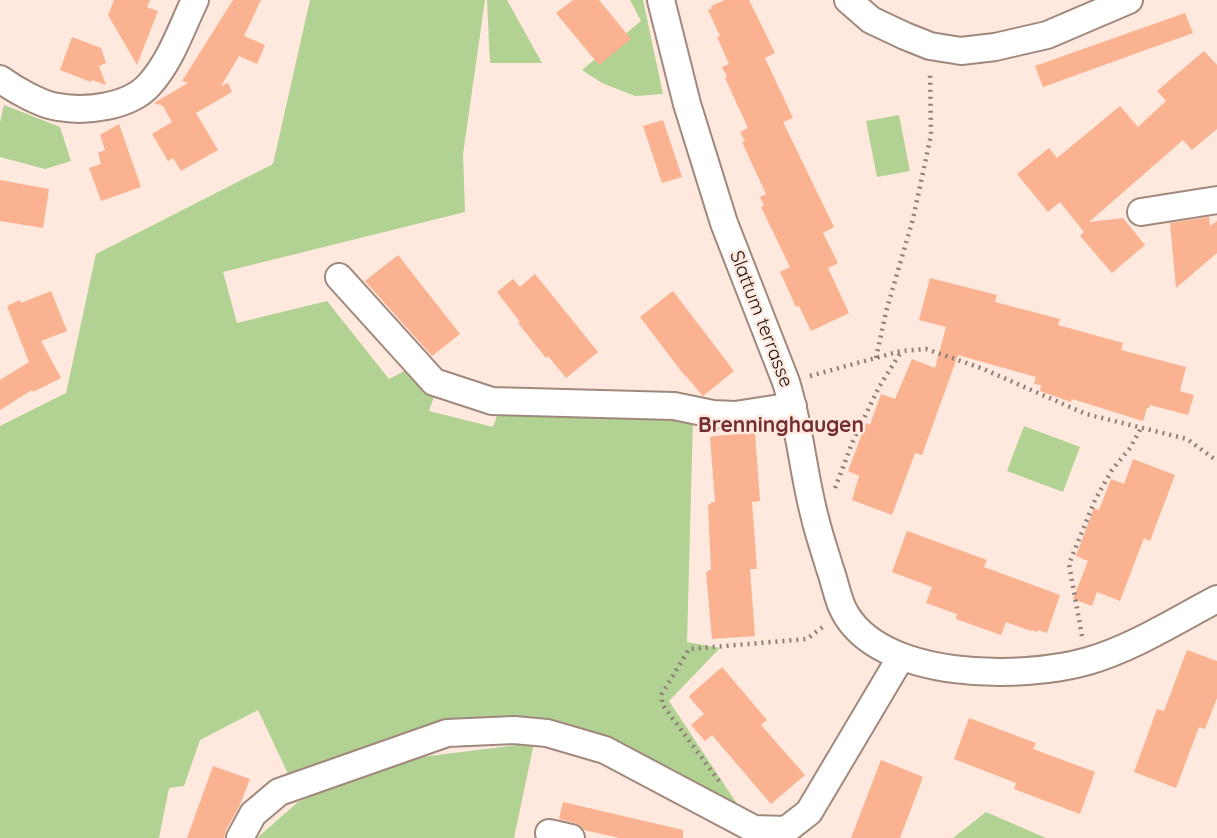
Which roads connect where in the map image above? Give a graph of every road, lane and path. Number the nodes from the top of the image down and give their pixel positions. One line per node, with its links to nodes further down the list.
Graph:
1 (195, 0): 6 (street)
2 (661, 0): 12 (street, Slattum terrasse)
3 (848, 0): 5 (street)
4 (1129, 0): 5 (street)
5 (930, 46): 11 (path)
6 (0, 79)
7 (1217, 200): 8 (street)
8 (1142, 212)
9 (339, 277): 12 (street)
10 (901, 351): 11 (path); 13 (path); 15 (path)
11 (876, 358): 12 (path)
12 (790, 394): 15 (street, Slattum terrasse)
13 (1141, 428): 14 (path); 19 (path)
14 (1217, 461)
15 (814, 516): 17 (street, Slattum terrasse)
16 (1217, 598): 19 (street, Slattum terrasse)
17 (843, 610): 18 (street, Slattum terrasse); 20 (path)
18 (901, 657): 19 (street, Slattum terrasse); 21 (street)
19 (1087, 661)
20 (723, 787)
21 (809, 812): 22 (street); 23 (street)
22 (240, 838)
23 (793, 838)

